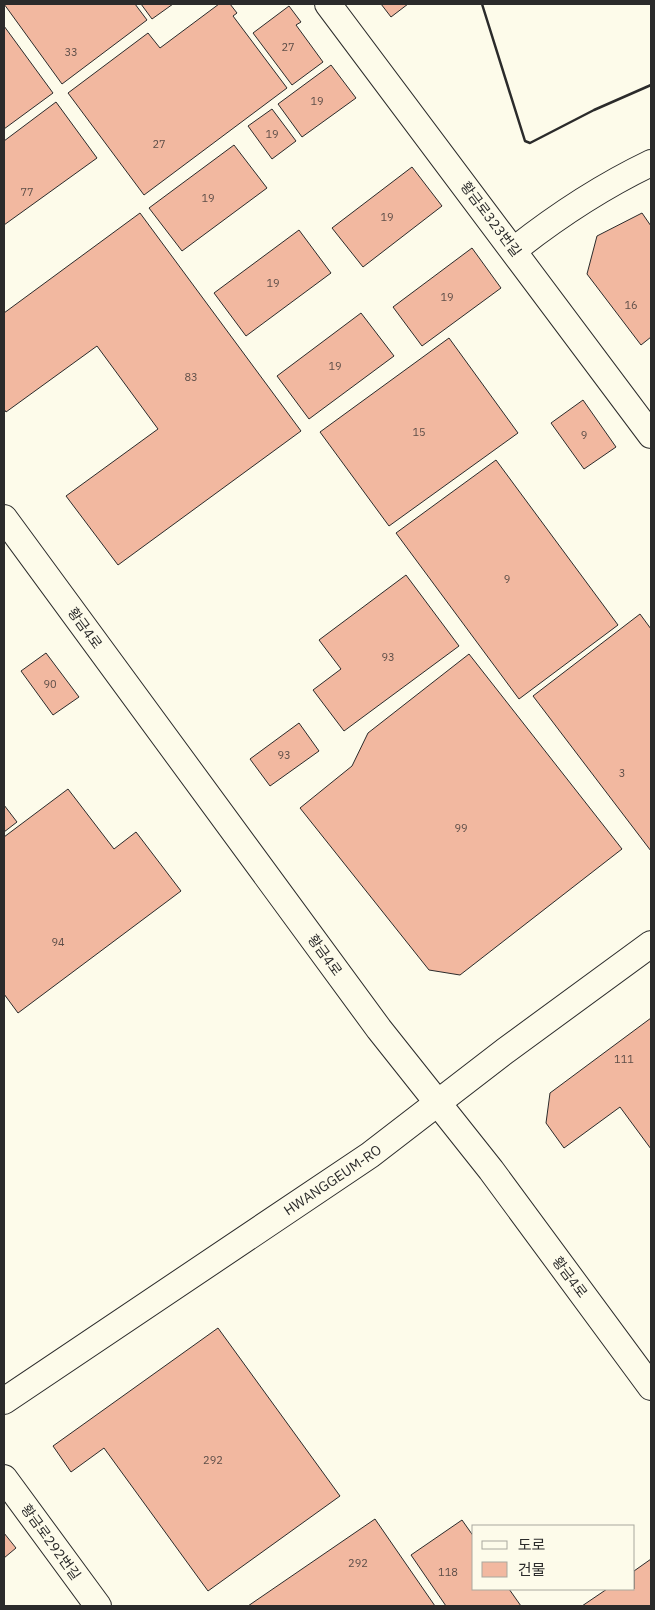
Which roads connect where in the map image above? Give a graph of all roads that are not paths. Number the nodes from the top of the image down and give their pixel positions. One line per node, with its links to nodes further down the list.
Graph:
1 (328, 4): 3 (street, 황금로323번길)
2 (651, 163): 3 (street)
3 (514, 250): 4 (street, 황금로323번길)
4 (651, 435)
5 (4, 518): 7 (street, 황금4로)
6 (651, 944): 7 (street, HWANGGEUM-RO)
7 (439, 1103): 8 (street, 황금4로); 9 (street, HWANGGEUM-RO)
8 (651, 1387)
9 (4, 1401)
10 (4, 1478): 11 (street, 황금로292번길)
11 (98, 1606)

